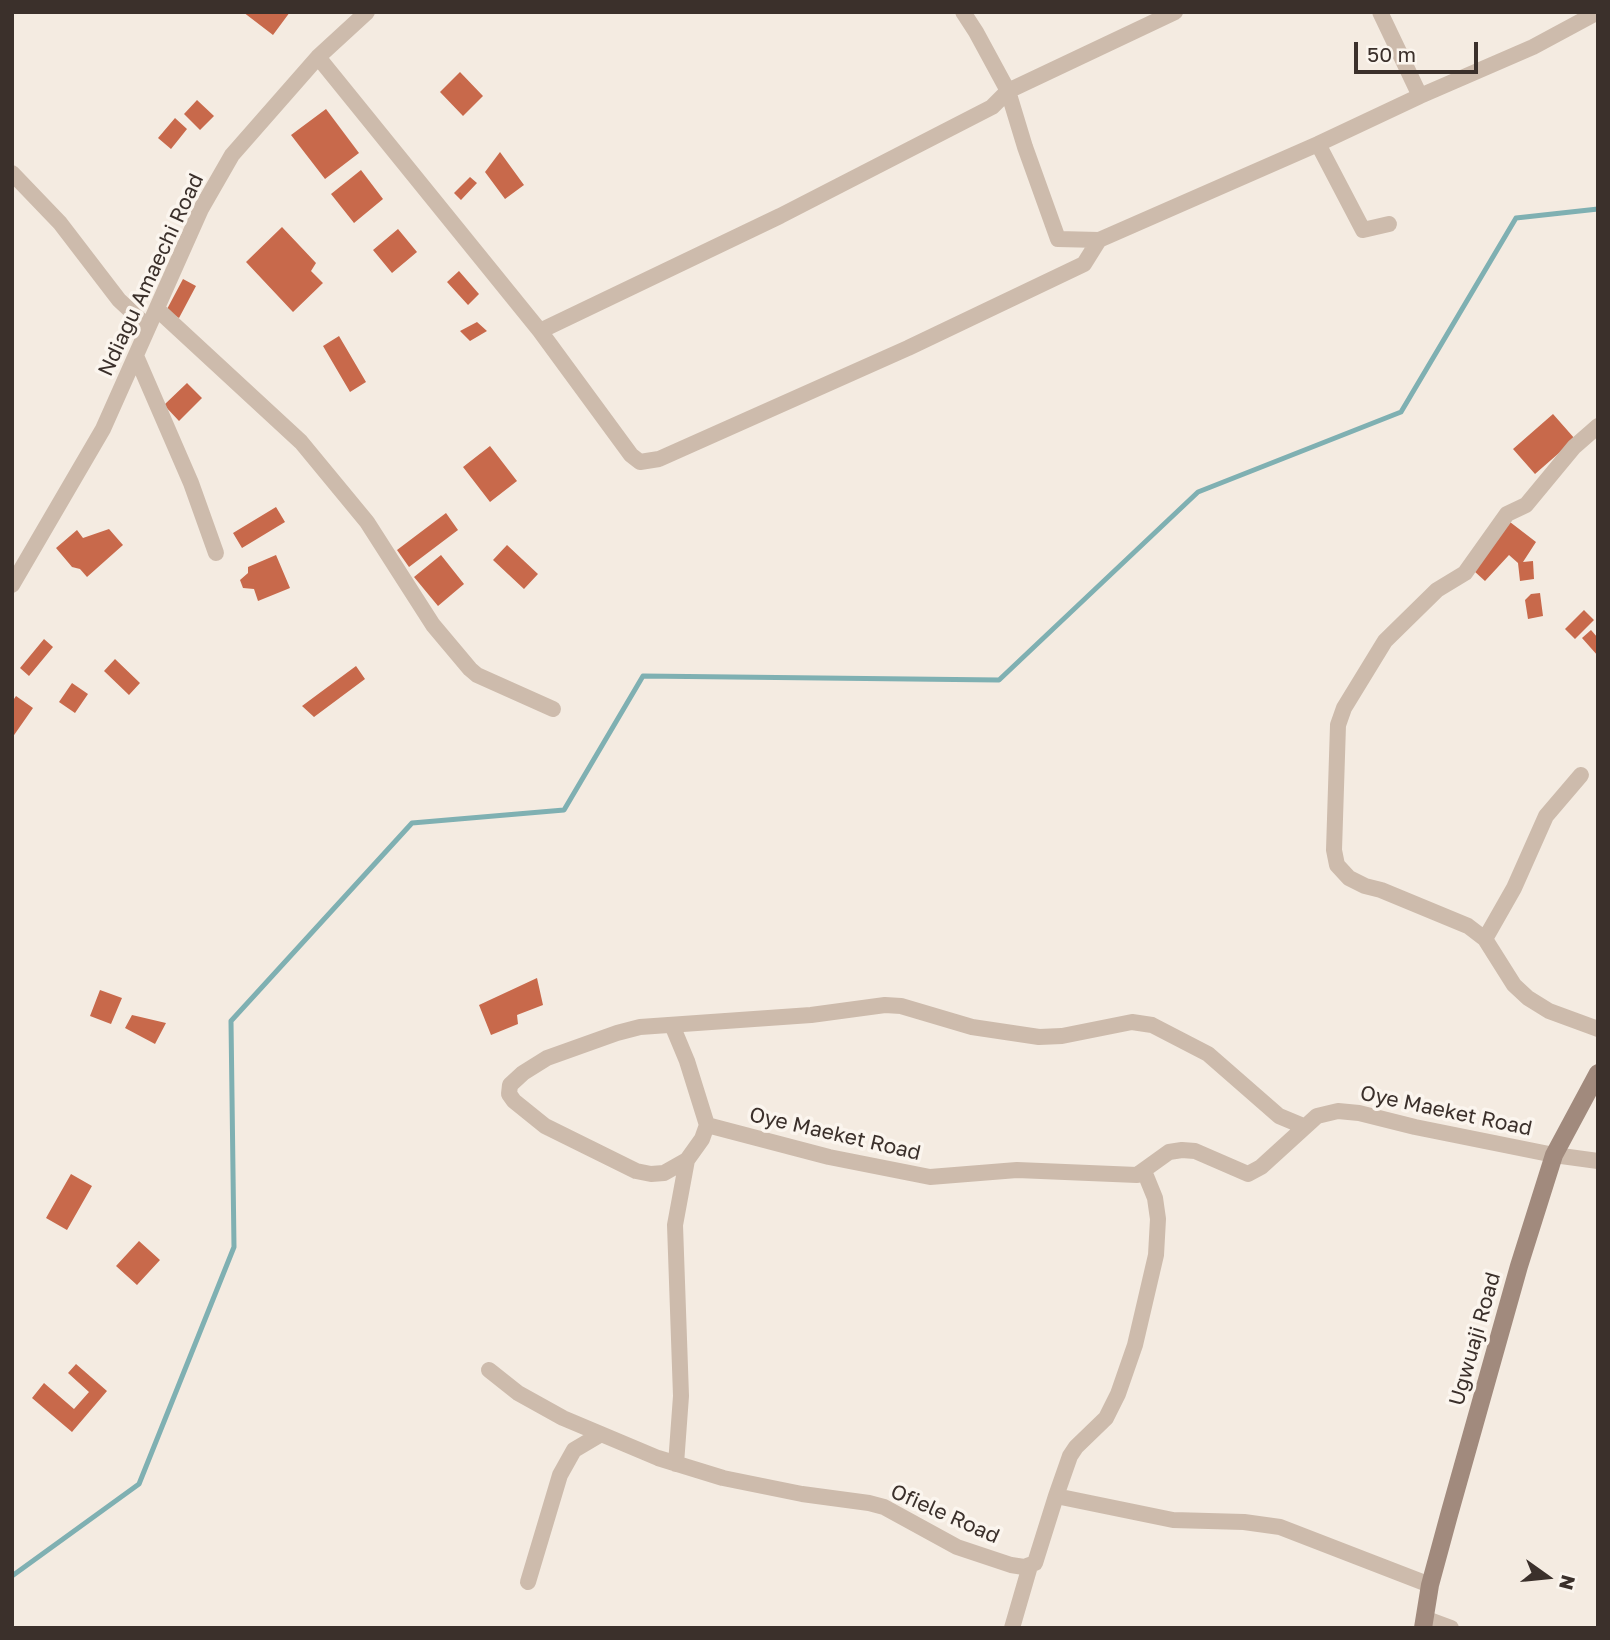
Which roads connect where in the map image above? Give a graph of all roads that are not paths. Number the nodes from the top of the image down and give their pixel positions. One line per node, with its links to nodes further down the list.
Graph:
1 (367, 12): 6 (street, Ndiagu Amaechi Road)
2 (963, 12): 7 (street)
3 (1175, 12): 7 (street)
4 (1380, 12): 8 (street)
5 (1598, 12): 8 (street)
6 (318, 57): 13 (street, Ndiagu Amaechi Road); 15 (street)
7 (1009, 91): 12 (street); 15 (street)
8 (1420, 96): 9 (street)
9 (1318, 144): 11 (street); 12 (street)
10 (12, 173): 14 (street)
11 (1389, 223)
12 (1099, 240): 15 (street)
13 (157, 309): 14 (street, Ndiagu Amaechi Road); 20 (street)
14 (148, 327): 16 (street, Ndiagu Amaechi Road)
15 (540, 331)
16 (136, 356): 18 (street); 19 (street, Ndiagu Amaechi Road)
17 (1598, 426): 22 (street)
18 (216, 553)
19 (12, 585)
20 (553, 709)
21 (1581, 775): 22 (street)
22 (1485, 939): 24 (street)
23 (672, 1025): 26 (street); 27 (street); 29 (street)
24 (1598, 1029)
25 (1598, 1073): 28 (main road, Ugwuaji Road)
26 (707, 1125): 29 (street); 31 (street, Oye Maeket Road)
27 (1303, 1126): 28 (street, Oye Maeket Road); 31 (street, Oye Maeket Road)
28 (1553, 1155): 30 (street, Oye Maeket Road); 38 (main road, Ugwuaji Road)
29 (687, 1160): 34 (street)
30 (1598, 1161)
31 (1144, 1171): 35 (street)
32 (489, 1370): 33 (street, Ofiele Road)
33 (601, 1434): 34 (street, Ofiele Road); 37 (street)
34 (676, 1464): 36 (street, Ofiele Road)
35 (1056, 1496): 36 (street); 38 (street)
36 (1030, 1566): 40 (street)
37 (528, 1582)
38 (1430, 1585): 39 (main road, Ugwuaji Road)
39 (1424, 1623): 41 (street)
40 (1012, 1628)
41 (1451, 1628)

